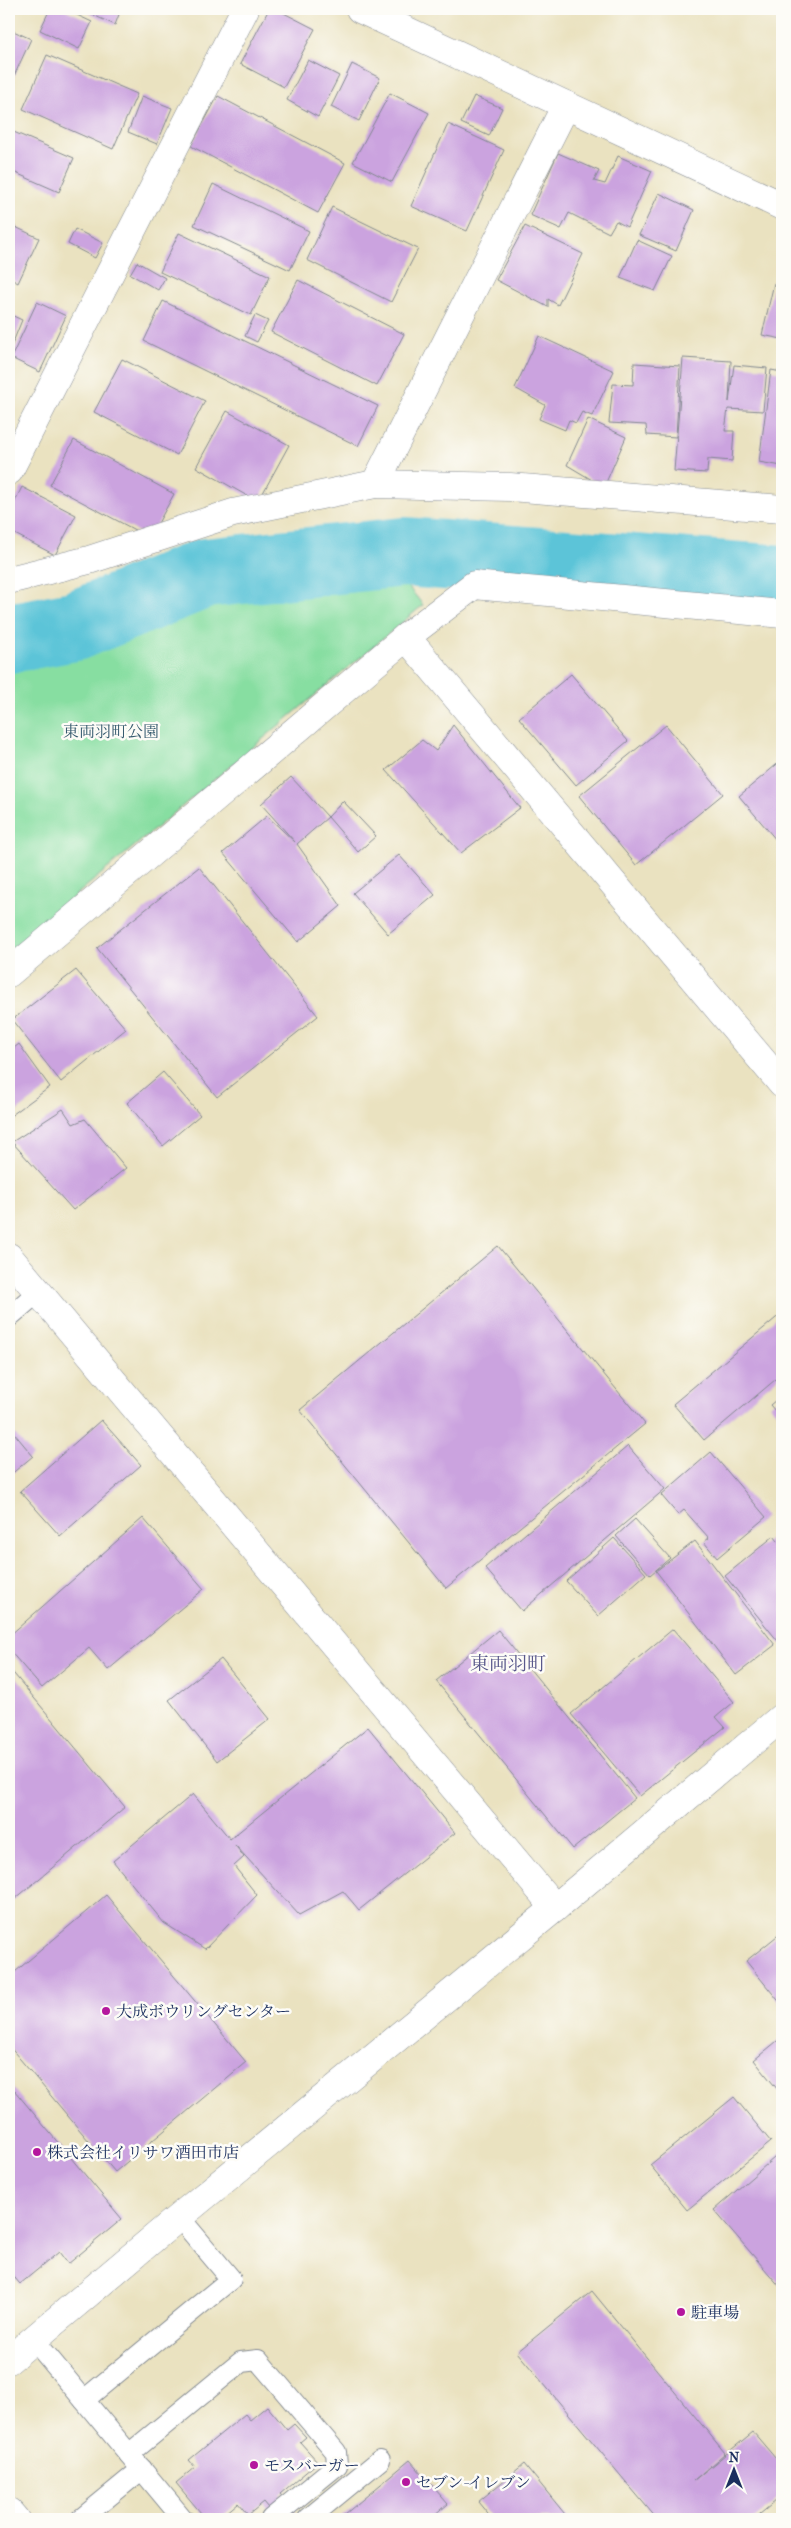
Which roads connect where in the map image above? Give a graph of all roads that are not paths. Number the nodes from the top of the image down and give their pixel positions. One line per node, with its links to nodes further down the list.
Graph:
1 (245, 9): 5 (street)
2 (360, 9): 3 (street)
3 (566, 105): 4 (street); 6 (street)
4 (782, 206)
5 (9, 471)
6 (375, 484): 7 (street); 8 (street)
7 (782, 509)
8 (9, 580)
9 (782, 614): 10 (street)
10 (406, 637): 11 (street); 12 (street)
11 (9, 973)
12 (782, 1084)
13 (9, 1257): 14 (street)
14 (38, 1292): 15 (lane); 17 (street)
15 (9, 1317)
16 (782, 1717): 17 (street)
17 (555, 1908): 18 (street)
18 (179, 2217): 19 (street); 21 (lane)
19 (34, 2340): 20 (street); 21 (lane)
20 (9, 2360)
21 (84, 2400): 22 (lane)
22 (129, 2454): 24 (lane); 29 (lane)
23 (380, 2460): 30 (lane)
24 (142, 2469): 27 (lane); 28 (lane)
25 (9, 2512): 26 (street)
26 (15, 2519)
27 (81, 2519)
28 (183, 2519)
29 (271, 2519)
30 (308, 2519)

